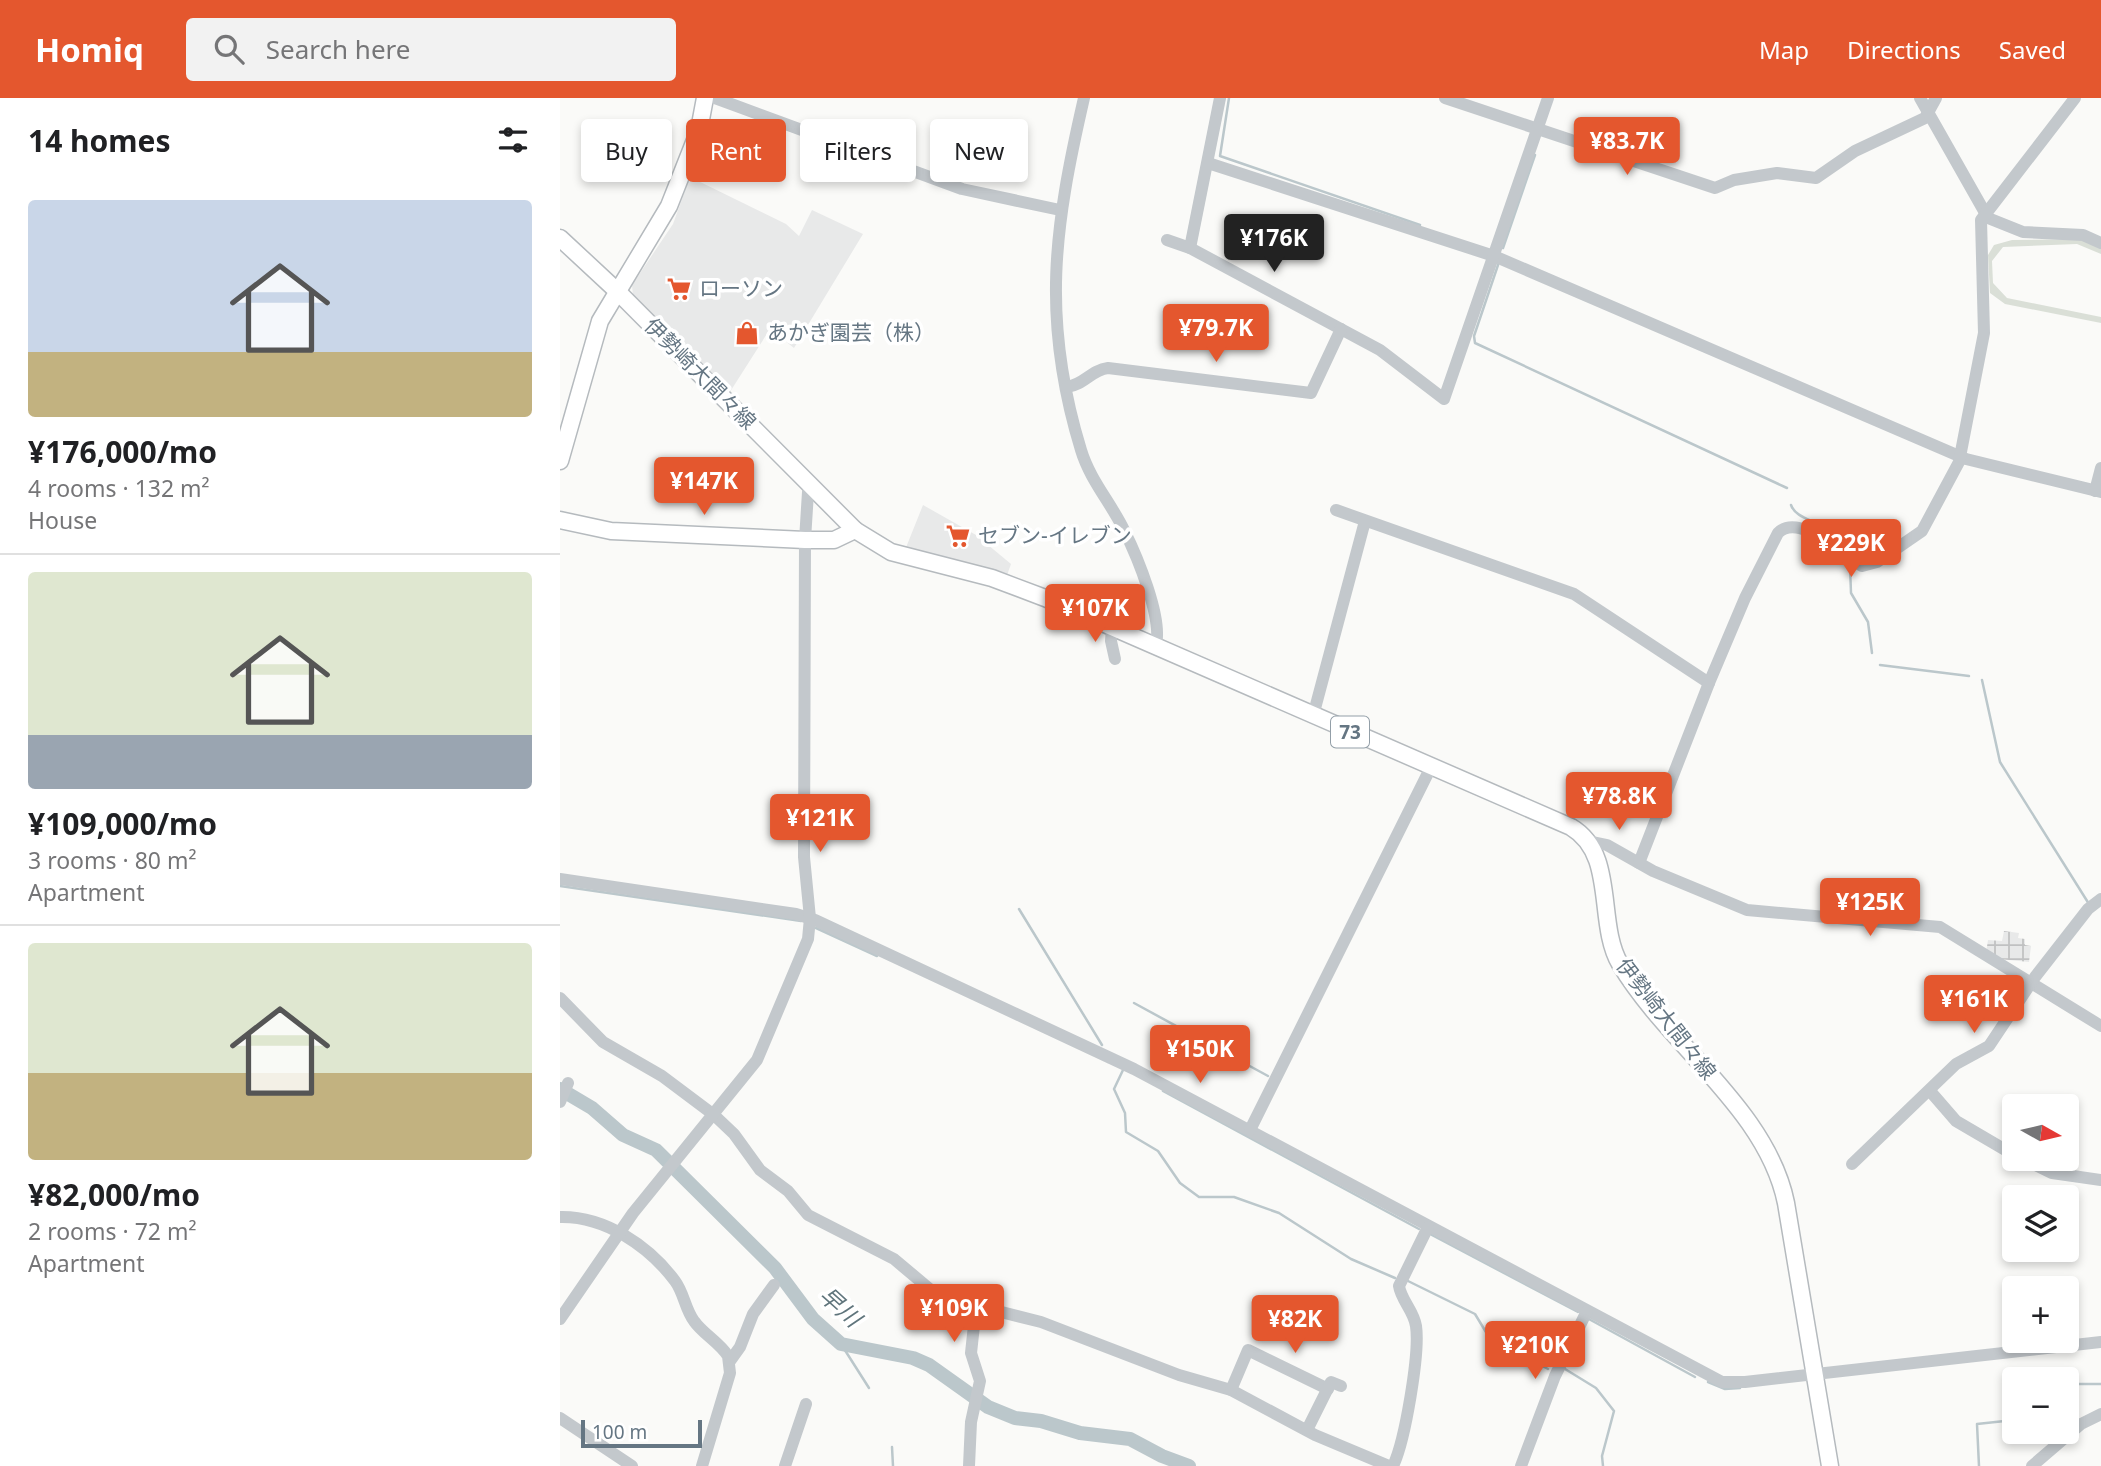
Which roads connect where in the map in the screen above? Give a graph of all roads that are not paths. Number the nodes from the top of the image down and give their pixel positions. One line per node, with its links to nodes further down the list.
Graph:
1 (705, 98): 20 (main road)
2 (715, 98): 13 (street)
3 (1084, 98): 13 (street)
4 (1220, 98): 12 (street)
5 (1444, 98): 11 (street)
6 (1548, 98): 11 (street)
7 (1920, 98): 10 (street)
8 (1936, 98): 10 (street)
9 (2075, 98): 14 (street)
10 (1929, 114): 11 (street); 14 (street)
11 (1538, 130): 19 (street)
12 (1208, 163): 18 (street); 19 (street)
13 (1060, 210): 22 (street)
14 (1985, 215): 17 (street); 23 (street)
15 (560, 238): 20 (main road, 伊勢崎大間々線 / 73)
16 (1167, 240): 18 (street)
17 (2101, 243)
18 (1190, 248): 21 (street)
19 (1494, 256): 21 (street); 23 (street)
20 (617, 291): 24 (main road); 26 (main road, 伊勢崎大間々線 / 73)
21 (1342, 329): 22 (street)
22 (1067, 387): 34 (street)
23 (1961, 456): 27 (street); 36 (street)
24 (560, 461)
25 (2101, 468): 27 (street)
26 (812, 485): 31 (main road, 伊勢崎大間々線 / 73); 32 (street)
27 (2098, 492)
28 (1336, 510): 30 (street)
29 (560, 520): 32 (main road)
30 (1365, 521): 36 (street); 37 (street)
31 (855, 530): 32 (main road); 33 (main road, 伊勢崎大間々線 / 73)
32 (805, 540): 43 (street)
33 (1112, 628): 34 (main road, 伊勢崎大間々線 / 73); 35 (street)
34 (1155, 647): 37 (main road, 伊勢崎大間々線 / 73)
35 (1115, 659)
36 (1709, 683): 40 (street)
37 (1313, 716): 38 (main road, 伊勢崎大間々線 / 73)
38 (1431, 767): 39 (main road, 伊勢崎大間々線 / 73); 51 (street)
39 (1588, 841): 40 (street); 65 (main road, 伊勢崎大間々線)
40 (1639, 863): 44 (street)
41 (560, 879): 43 (street)
42 (2101, 899): 44 (street)
43 (810, 918): 50 (street); 51 (street)
44 (2031, 983): 46 (street); 48 (street)
45 (560, 999): 50 (street)
46 (2101, 1026)
47 (568, 1083): 49 (street)
48 (1930, 1091): 52 (street); 53 (street)
49 (561, 1100)
50 (714, 1115): 58 (street); 60 (street)
51 (1250, 1130): 57 (street)
52 (2002, 1148)
53 (1852, 1164)
54 (2050, 1171): 55 (street)
55 (2101, 1180)
56 (560, 1217): 58 (street)
57 (1428, 1227): 61 (street); 75 (street)
58 (620, 1231): 62 (street); 64 (street)
59 (774, 1284): 64 (street)
60 (976, 1307): 66 (street); 74 (street)
61 (1587, 1311): 65 (street); 76 (street)
62 (560, 1319)
63 (2101, 1342): 65 (street)
64 (730, 1361): 72 (street)
65 (1814, 1373): 77 (main road, 伊勢崎大間々線)
66 (1231, 1390): 70 (street); 70 (street)
67 (806, 1404): 73 (street)
68 (2101, 1414): 78 (street)
69 (560, 1418): 71 (street)
70 (1307, 1430): 75 (street)
71 (632, 1466)
72 (702, 1466)
73 (785, 1466)
74 (969, 1466)
75 (1391, 1466)
76 (1521, 1466)
77 (1830, 1466)
78 (2032, 1466)

